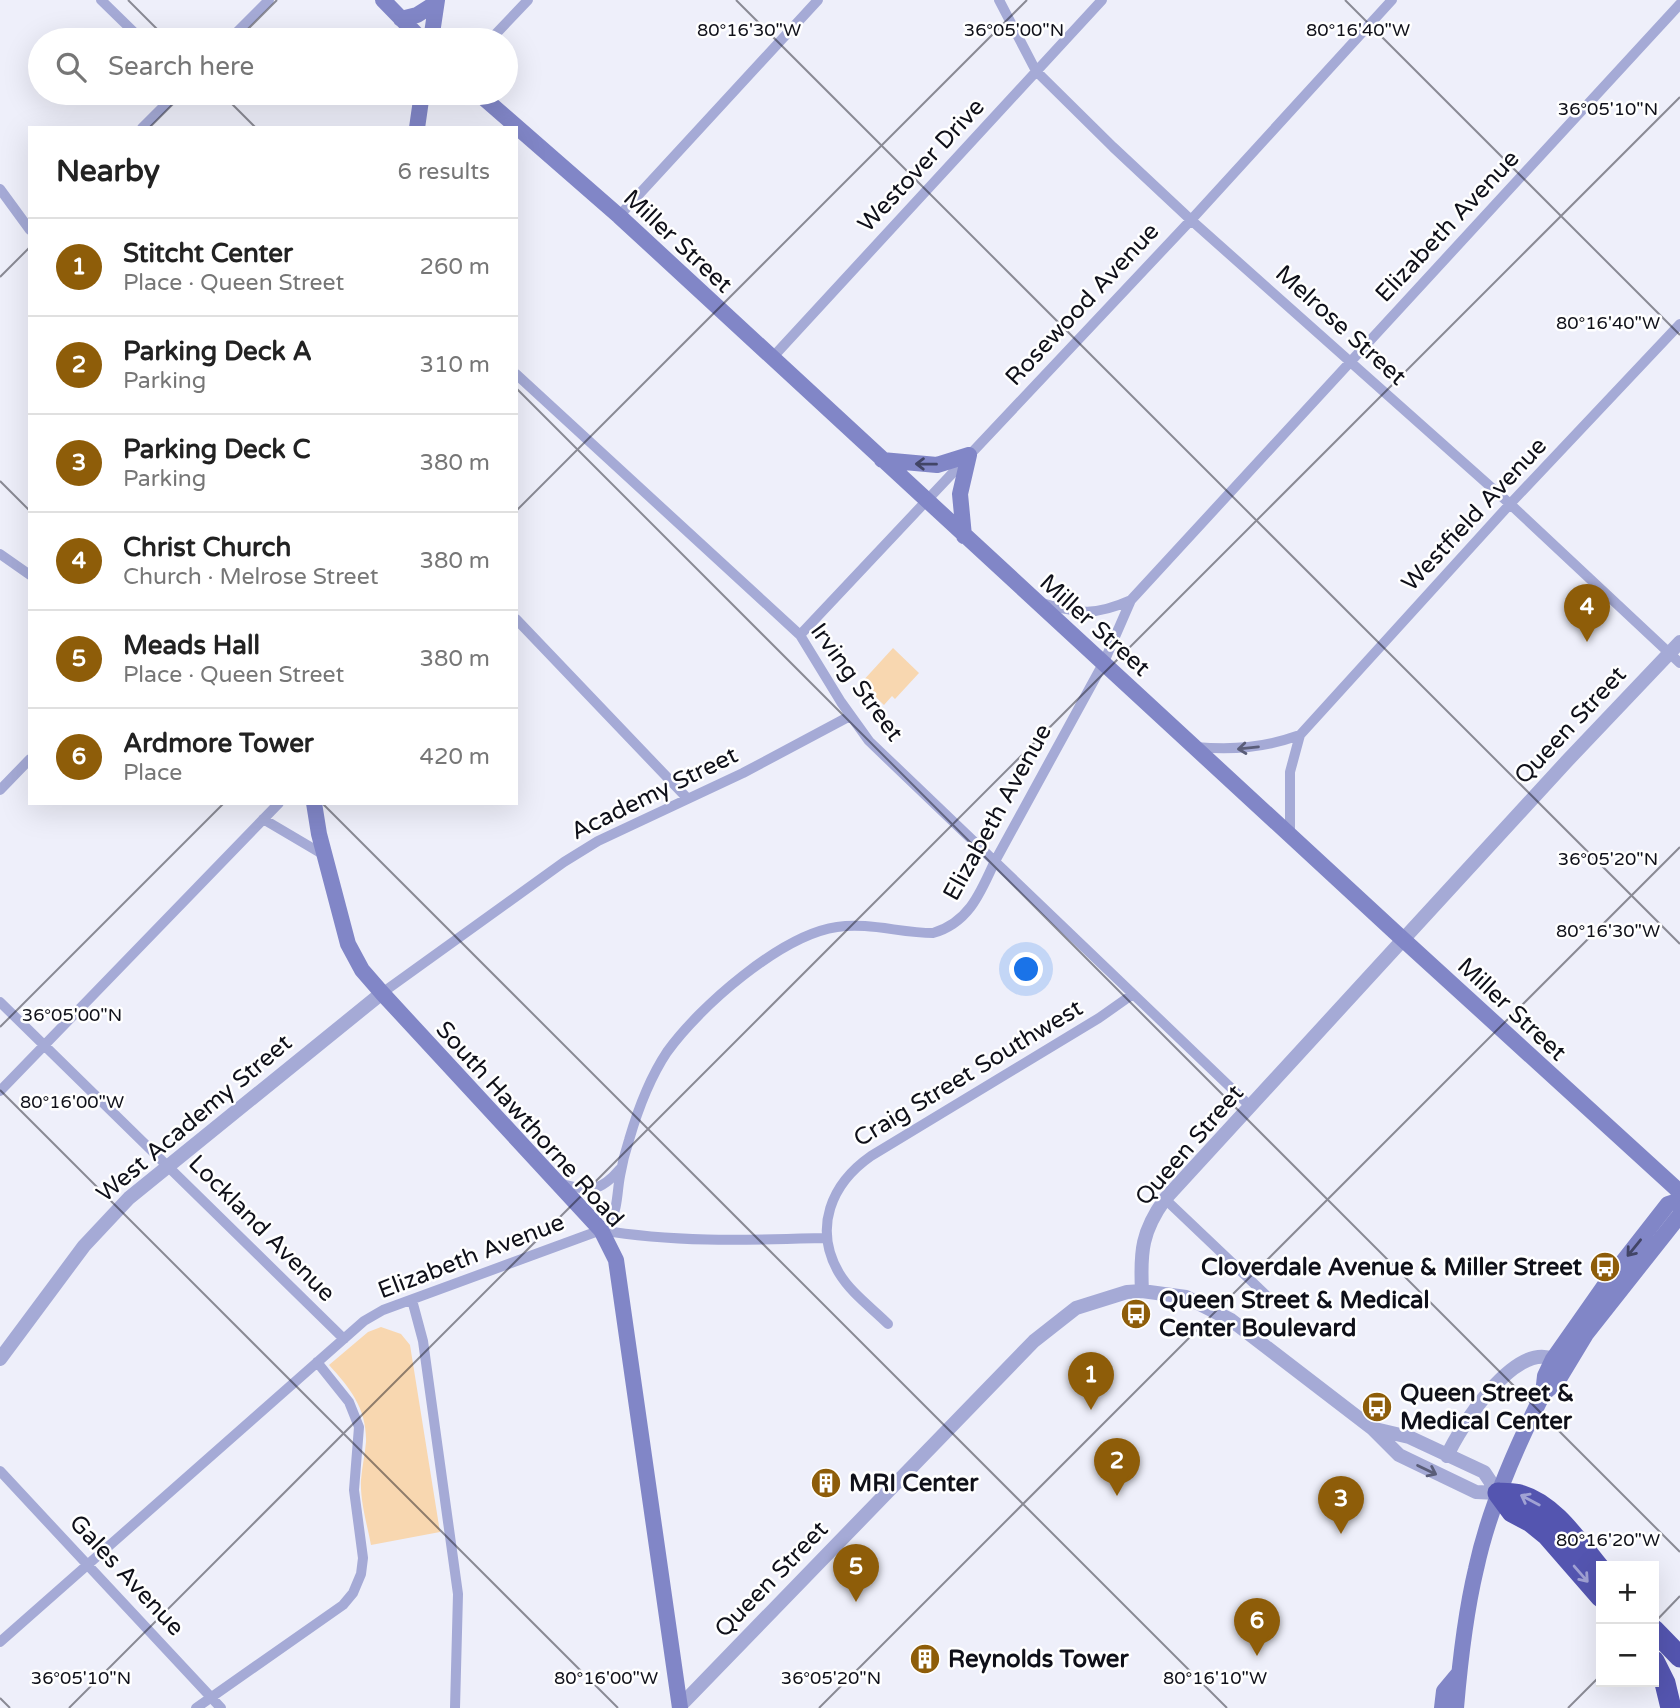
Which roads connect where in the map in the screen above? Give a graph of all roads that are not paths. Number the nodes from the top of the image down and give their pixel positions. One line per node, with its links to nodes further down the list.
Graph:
1 (101, 0): 12 (street)
2 (269, 0): 13 (street)
3 (383, 0): 11 (main road)
4 (528, 0): 16 (street)
5 (818, 0): 26 (street)
6 (999, 0): 17 (street, Melrose Street)
7 (1102, 0): 17 (street, Westover Drive)
8 (1392, 0): 27 (street, Rosewood Avenue)
9 (437, 2): 11 (main road); 15 (main road)
10 (1680, 4): 31 (street, Elizabeth Avenue)
11 (401, 19): 14 (main road)
12 (130, 28)
13 (241, 28)
14 (410, 28)
15 (432, 28)
16 (501, 28)
17 (1036, 71): 27 (street, Melrose Street); 30 (street, Westover Drive)
18 (165, 105): 21 (street)
19 (421, 105): 22 (main road)
20 (492, 105): 23 (main road, Miller Street)
21 (144, 126)
22 (416, 126)
23 (516, 126)
24 (518, 128): 26 (main road, Miller Street)
25 (0, 188): 28 (street)
26 (619, 216): 30 (main road, Miller Street)
27 (1191, 220): 31 (street, Melrose Street); 33 (street, Rosewood Avenue)
28 (28, 226)
29 (1680, 324): 36 (street, Westfield Avenue)
30 (772, 358): 34 (main road, Miller Street)
31 (1350, 361): 36 (street, Melrose Street); 40 (street, Elizabeth Avenue)
32 (518, 376): 43 (street, Irving Street)
33 (969, 455): 34 (main road, one-way to 34); 35 (street, Rosewood Avenue); 37 (main road)
34 (882, 460): 35 (main road, Miller Street)
35 (926, 500): 37 (main road, Miller Street); 43 (street, Rosewood Avenue)
36 (1510, 505): 45 (street, Melrose Street); 48 (street, Westfield Avenue)
37 (964, 536): 41 (main road, Miller Street)
38 (0, 554): 39 (street)
39 (28, 574)
40 (1130, 600): 41 (street, Elizabeth Avenue); 46 (street, Elizabeth Avenue)
41 (1037, 602): 46 (main road, Miller Street)
42 (518, 622): 52 (street)
43 (800, 635): 47 (street, Irving Street)
44 (1680, 642): 45 (street, Queen Street)
45 (1675, 658): 59 (street, Queen Street)
46 (1104, 662): 49 (main road, Miller Street); 58 (street, Elizabeth Avenue)
47 (850, 716): 52 (street, Academy Street); 58 (street, Irving Street)
48 (1300, 735): 49 (street, one-way to 49); 56 (street, Westfield Avenue)
49 (1195, 747): 56 (main road, Miller Street)
50 (28, 761): 51 (street)
51 (0, 790)
52 (687, 798): 60 (street, Academy Street)
53 (277, 805): 55 (street)
54 (314, 805): 57 (main road, South Hawthorne Road)
55 (263, 819): 57 (street); 63 (street)
56 (1290, 836): 59 (main road, Miller Street)
57 (324, 855): 60 (main road, South Hawthorne Road)
58 (994, 863): 61 (street, Irving Street); 67 (street, Elizabeth Avenue)
59 (1403, 940): 65 (street, Queen Street); 69 (main road, Miller Street)
60 (382, 993): 66 (street, West Academy Street); 68 (main road, South Hawthorne Road)
61 (1133, 994): 65 (street, Irving Street); 75 (street, Craig Street Southwest)
62 (0, 1002): 63 (street, Lockland Avenue)
63 (45, 1045): 64 (street); 66 (street, Lockland Avenue)
64 (0, 1091)
65 (1251, 1107): 70 (street, Queen Street)
66 (168, 1164): 81 (street, Lockland Avenue); 82 (street, West Academy Street)
67 (622, 1167): 68 (street); 74 (street, Elizabeth Avenue)
68 (557, 1183): 74 (main road, South Hawthorne Road)
69 (1680, 1192)
70 (1166, 1199): 77 (street, Queen Street); 78 (street)
71 (1680, 1200): 83 (main road, one-way to 83)
72 (1680, 1215): 76 (main road)
73 (1680, 1228): 76 (main road)
74 (601, 1230): 75 (street); 79 (street, Elizabeth Avenue); 99 (main road, South Hawthorne Road)
75 (827, 1238): 80 (street, Craig Street Southwest)
76 (1661, 1239): 85 (main road)
77 (1142, 1291): 86 (street); 99 (street, Queen Street)
78 (1266, 1296)
79 (412, 1300): 81 (street, Elizabeth Avenue); 102 (street)
80 (888, 1324)
81 (344, 1339): 84 (street, Elizabeth Avenue)
82 (0, 1359)
83 (1553, 1359): 85 (main road); 87 (street)
84 (317, 1362): 90 (street, Elizabeth Avenue); 98 (street)
85 (1543, 1394): 89 (main road)
86 (1373, 1429): 87 (street); 89 (street, one-way to 89)
87 (1447, 1456): 89 (street)
88 (0, 1471): 90 (street, Gales Avenue)
89 (1498, 1493): 91 (highway, one-way to 89); 92 (highway, one-way to 92); 97 (main road)
90 (88, 1563): 94 (street, Elizabeth Avenue); 98 (street, Gales Avenue)
91 (1596, 1564)
92 (1596, 1591)
93 (1659, 1635): 95 (highway)
94 (0, 1642)
95 (1680, 1657)
96 (1659, 1671): 105 (highway)
97 (1460, 1673): 103 (main road); 104 (main road)
98 (212, 1697): 100 (street); 101 (street, Gales Avenue)
99 (679, 1707)
100 (196, 1708)
101 (221, 1708)
102 (455, 1708)
103 (1442, 1708)
104 (1456, 1708)
105 (1671, 1708)

